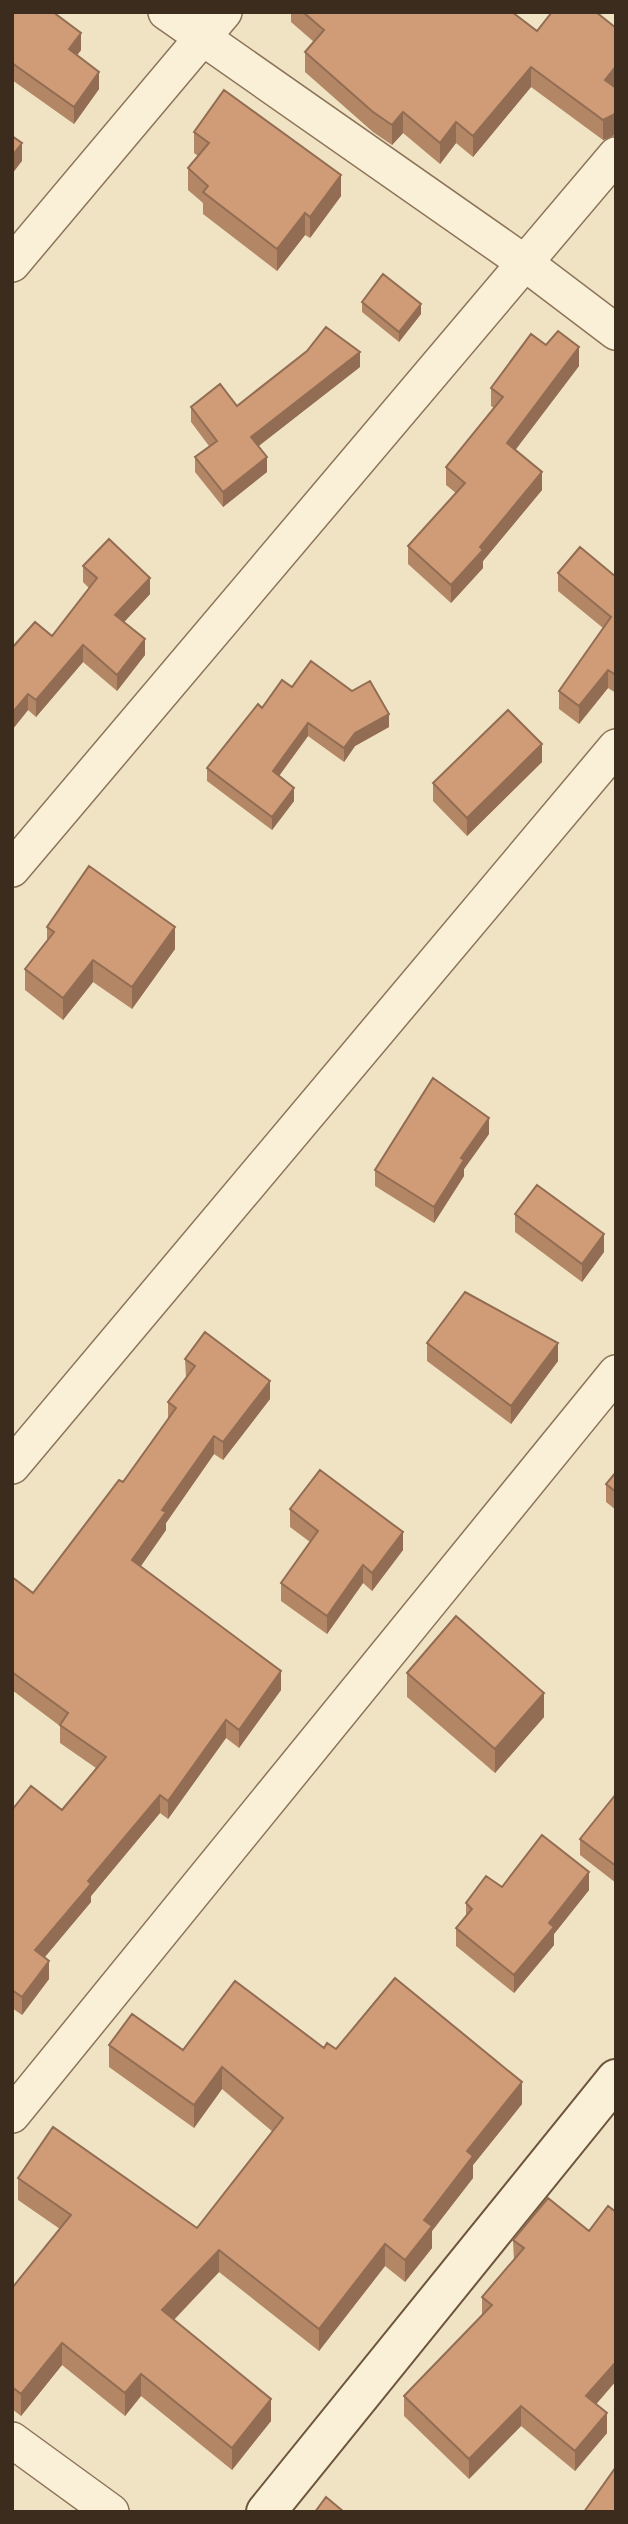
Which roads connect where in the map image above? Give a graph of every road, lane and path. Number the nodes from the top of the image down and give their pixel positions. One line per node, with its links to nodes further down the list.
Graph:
1 (166, 12): 2 (street)
2 (213, 25): 4 (street); 5 (street)
3 (616, 155): 4 (street)
4 (525, 263): 6 (street); 8 (street)
5 (12, 264)
6 (616, 332)
7 (616, 747): 10 (street)
8 (12, 869)
9 (616, 1373): 12 (street)
10 (12, 1466)
11 (616, 2080): 15 (street)
12 (12, 2115)
13 (12, 2440): 14 (street)
14 (111, 2512)
15 (266, 2512)

